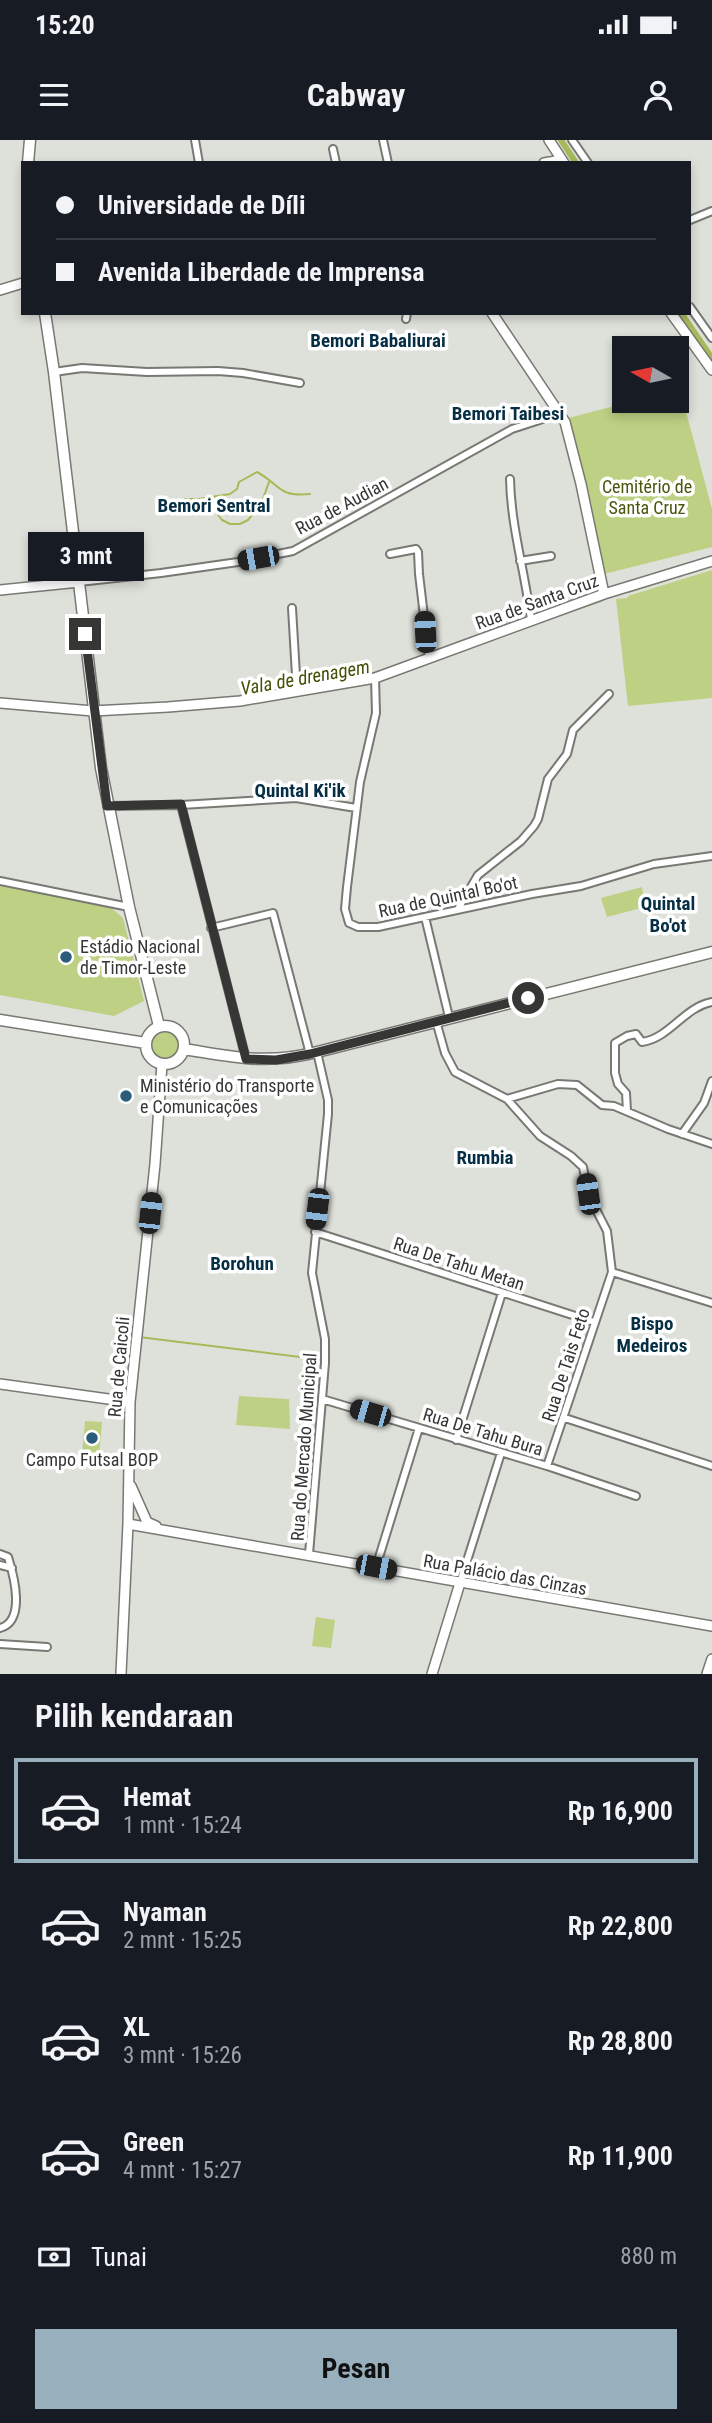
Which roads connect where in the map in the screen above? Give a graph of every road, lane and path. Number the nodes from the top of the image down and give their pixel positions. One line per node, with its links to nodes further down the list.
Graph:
1 (30, 140): 7 (main road)
2 (195, 140): 8 (street)
3 (383, 140): 10 (street)
4 (549, 140): 11 (street)
5 (572, 140): 12 (street)
6 (333, 149): 9 (street)
7 (28, 161)
8 (199, 161)
9 (336, 161)
10 (388, 161)
11 (563, 161)
12 (587, 161)
13 (712, 211): 14 (street)
14 (691, 220)
15 (21, 284): 16 (street)
16 (0, 290)
17 (691, 308): 21 (street)
18 (45, 315): 23 (main road)
19 (493, 315): 25 (street)
20 (672, 315): 22 (street)
21 (712, 338)
22 (712, 370)
23 (54, 372): 24 (street); 31 (main road)
24 (300, 383)
25 (558, 414): 31 (street, Rua de Audian); 33 (street)
26 (510, 479): 29 (street)
27 (390, 554): 36 (street)
28 (551, 556): 29 (street)
29 (520, 561): 35 (street)
30 (712, 561): 33 (street, Rua de Santa Cruz)
31 (79, 582): 32 (street, Rua de Audian); 41 (main road)
32 (0, 590)
33 (604, 594): 35 (street, Rua de Santa Cruz)
34 (292, 608): 38 (street)
35 (531, 620): 36 (street, Rua de Santa Cruz)
36 (429, 658): 37 (street, Rua de Santa Cruz)
37 (376, 681): 38 (street, Rua de Santa Cruz); 44 (street, Rua de Quintal Bo'ot)
38 (297, 692): 41 (street, Rua de Santa Cruz)
39 (609, 694): 48 (street)
40 (0, 703): 41 (street, Rua de Santa Cruz)
41 (93, 711): 43 (main road)
42 (181, 804): 43 (street); 44 (street); 50 (street)
43 (107, 806): 47 (main road)
44 (356, 808): 49 (street, Rua de Quintal Bo'ot)
45 (712, 856): 48 (street, Rua de Quintal Bo'ot)
46 (0, 881): 47 (street)
47 (129, 907): 56 (main road)
48 (458, 909): 49 (street, Rua de Quintal Bo'ot)
49 (425, 917): 53 (street)
50 (211, 928): 59 (street, Rua do Mercado Municipal); 60 (street)
51 (712, 952): 53 (main road)
52 (712, 1002): 64 (street)
53 (449, 1017): 55 (main road)
54 (0, 1020): 57 (main road)
55 (436, 1021): 59 (main road); 63 (street)
56 (159, 1026): 57 (main road); 58 (main road)
57 (146, 1043): 61 (main road)
58 (184, 1049): 60 (main road); 61 (main road)
59 (314, 1053): 60 (main road); 67 (street, Rua do Mercado Municipal)
60 (246, 1059)
61 (162, 1064): 74 (street, Rua de Caicoli)
62 (712, 1081): 65 (street)
63 (507, 1099): 64 (street); 68 (street)
64 (627, 1111): 65 (street)
65 (682, 1135): 66 (street)
66 (712, 1144)
67 (314, 1232): 69 (street, Rua De Tahu Metan); 73 (street, Rua do Mercado Municipal)
68 (612, 1272): 70 (street); 71 (street, Rua De Tais Feto)
69 (502, 1293): 71 (street, Rua De Tahu Metan); 77 (street)
70 (712, 1303)
71 (594, 1322): 75 (street, Rua De Tais Feto)
72 (0, 1384): 74 (street)
73 (322, 1399): 76 (street, Rua De Tahu Bura); 86 (street, Rua do Mercado Municipal)
74 (130, 1402): 81 (street, Rua de Caicoli)
75 (565, 1418): 79 (street, Rua De Tais Feto); 80 (street)
76 (419, 1427): 77 (street, Rua De Tahu Bura); 88 (street)
77 (456, 1440): 78 (street, Rua De Tahu Bura)
78 (501, 1454): 79 (street, Rua De Tahu Bura); 90 (street)
79 (547, 1466): 82 (street, Rua De Tahu Bura)
80 (712, 1466)
81 (129, 1478): 83 (street, Rua de Caicoli); 84 (street)
82 (636, 1496)
83 (128, 1524): 84 (street, Rua Palácio das Cinzas); 96 (street, Rua de Caicoli)
84 (159, 1528): 86 (street, Rua Palácio das Cinzas)
85 (0, 1554): 89 (street)
86 (309, 1554): 88 (street, Rua Palácio das Cinzas)
87 (0, 1565): 89 (street)
88 (376, 1567): 90 (street, Rua Palácio das Cinzas)
89 (12, 1568): 92 (street)
90 (460, 1583): 91 (street, Rua Palácio das Cinzas); 97 (street)
91 (712, 1626)
92 (0, 1628)
93 (0, 1644): 94 (street)
94 (47, 1647)
95 (712, 1659): 98 (street)
96 (121, 1674)
97 (432, 1674)
98 (707, 1674)

